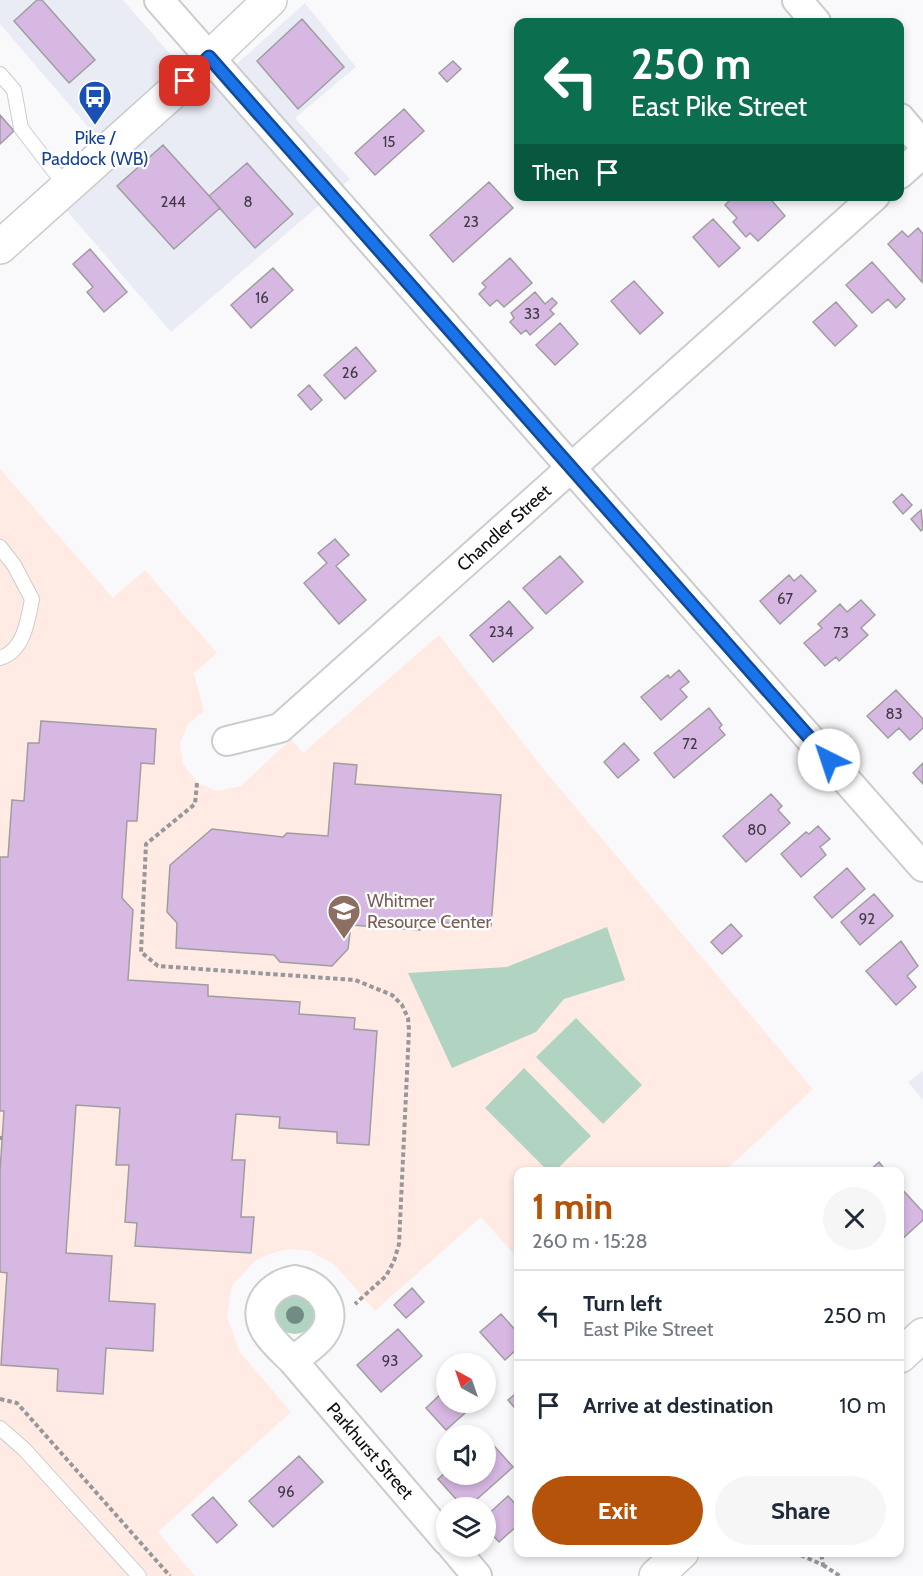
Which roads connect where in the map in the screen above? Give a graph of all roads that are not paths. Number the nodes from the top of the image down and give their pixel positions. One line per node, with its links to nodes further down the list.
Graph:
1 (159, 0): 5 (street)
2 (270, 0): 5 (street)
3 (797, 0): 4 (street)
4 (813, 18)
5 (209, 57): 11 (street); 14 (street)
6 (0, 74): 11 (lane)
7 (904, 123): 8 (street)
8 (923, 145)
9 (923, 153): 10 (street)
10 (904, 170)
11 (67, 188): 13 (street)
12 (869, 201): 14 (street, Chandler Street)
13 (0, 247)
14 (571, 469): 17 (street, Chandler Street); 18 (street)
15 (0, 547): 16 (lane)
16 (0, 658)
17 (227, 741)
18 (923, 867)
19 (923, 1335): 20 (street)
20 (904, 1352)
21 (293, 1362): 23 (street, Parkhurst Street)
22 (0, 1428): 26 (lane)
23 (436, 1528)
24 (461, 1557): 27 (street)
25 (677, 1557): 28 (street)
26 (139, 1576)
27 (477, 1576)
28 (656, 1576)

